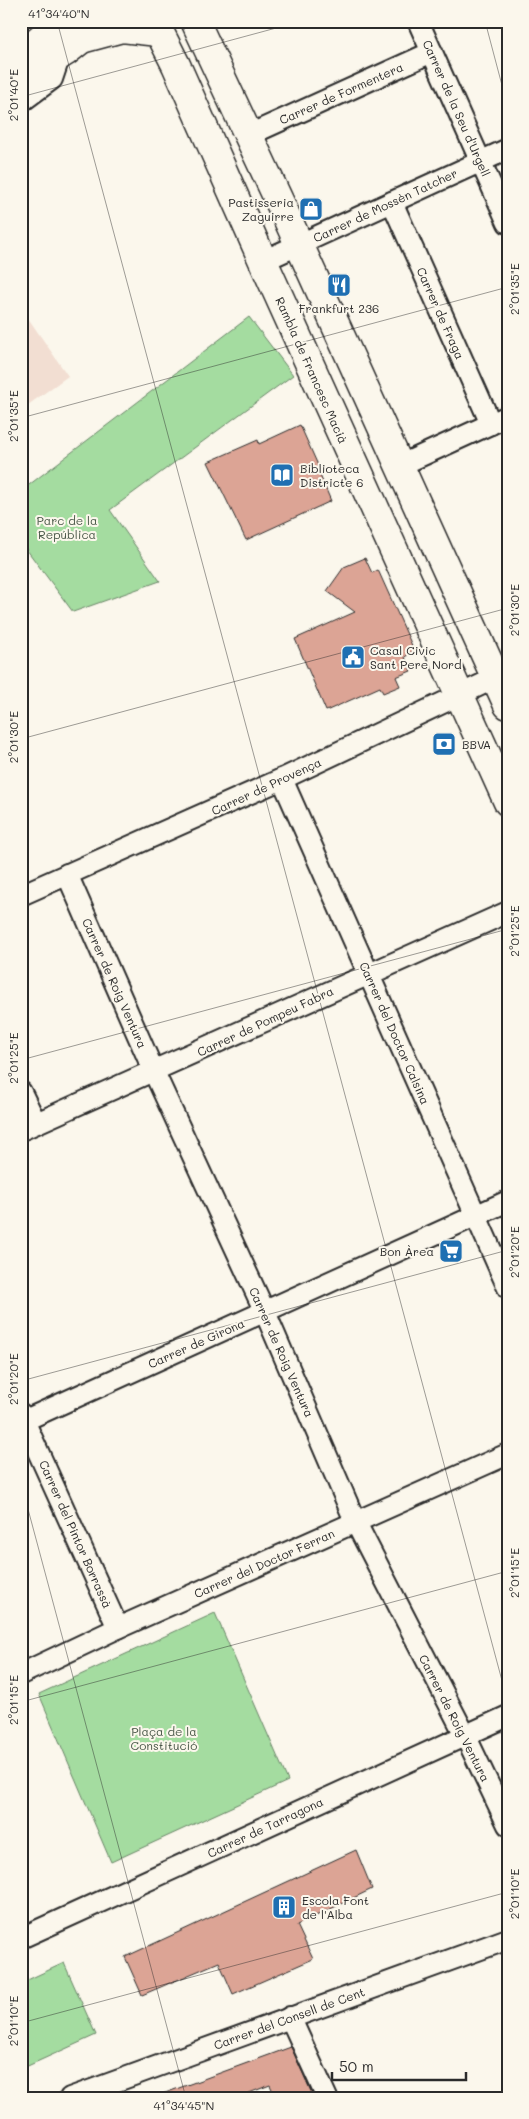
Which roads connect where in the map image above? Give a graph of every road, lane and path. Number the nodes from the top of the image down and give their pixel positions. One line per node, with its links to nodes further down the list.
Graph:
1 (61, 21): 7 (street)
2 (418, 21): 6 (street, Carrer de la Seu d'Urgell)
3 (203, 24): 11 (street)
4 (156, 27): 5 (street); 17 (street, Rambla de Francesc Macià)
5 (94, 30): 8 (street)
6 (432, 52): 11 (street, Carrer de Formentera); 13 (street, Carrer de la Seu d'Urgell)
7 (21, 55)
8 (60, 55): 9 (street); 10 (street)
9 (21, 80)
10 (21, 102)
11 (249, 134): 16 (street)
12 (508, 149): 13 (street, Carrer de Mossèn Tatcher)
13 (481, 162): 14 (street, Carrer de Mossèn Tatcher); 15 (street, Carrer de la Seu d'Urgell)
14 (392, 202): 16 (street, Carrer de Mossèn Tatcher); 18 (street, Carrer de Fraga)
15 (508, 223)
16 (300, 245): 17 (street, Carrer de Mossèn Tatcher); 19 (street)
17 (263, 262): 21 (street, Rambla de Francesc Macià)
18 (499, 420): 19 (street)
19 (401, 465): 20 (street)
20 (502, 675): 21 (street, Carrer de Provença); 22 (street)
21 (459, 695): 23 (street, Carrer de Provença); 24 (street, Rambla de Francesc Macià)
22 (508, 705)
23 (282, 779): 25 (street, Carrer de Provença); 28 (street, Carrer del Doctor Calsina)
24 (508, 802)
25 (67, 874): 26 (street, Carrer de Provença); 29 (street, Carrer de Roig Ventura)
26 (21, 895)
27 (508, 912): 28 (street, Carrer de Pompeu Fabra)
28 (368, 973): 29 (street, Carrer de Pompeu Fabra); 33 (street, Carrer del Doctor Calsina)
29 (154, 1072): 31 (street, Carrer de Pompeu Fabra); 35 (street, Carrer de Roig Ventura)
30 (21, 1092): 31 (street)
31 (29, 1127)
32 (508, 1202): 33 (street, Carrer de Girona)
33 (476, 1216): 34 (street, Carrer del Doctor Calsina); 35 (street, Carrer de Girona)
34 (508, 1288)
35 (265, 1312): 36 (street, Carrer de Girona); 38 (street, Carrer de Roig Ventura)
36 (22, 1419): 39 (street, Carrer del Pintor Borrassà)
37 (508, 1454): 38 (street, Carrer del Doctor Ferran)
38 (355, 1521): 39 (street, Carrer del Doctor Ferran); 42 (street, Carrer de Roig Ventura)
39 (118, 1628): 40 (street, Carrer del Doctor Ferran)
40 (21, 1674)
41 (508, 1716): 42 (street, Carrer de Tarragona)
42 (465, 1735): 43 (street, Carrer de Roig Ventura); 44 (street, Carrer de Tarragona)
43 (508, 1825)
44 (21, 1938)
45 (508, 1938): 46 (street, Carrer del Consell de Cent)
46 (290, 2018): 47 (street, Carrer del Consell de Cent); 48 (street)
47 (70, 2098)
48 (327, 2098)

